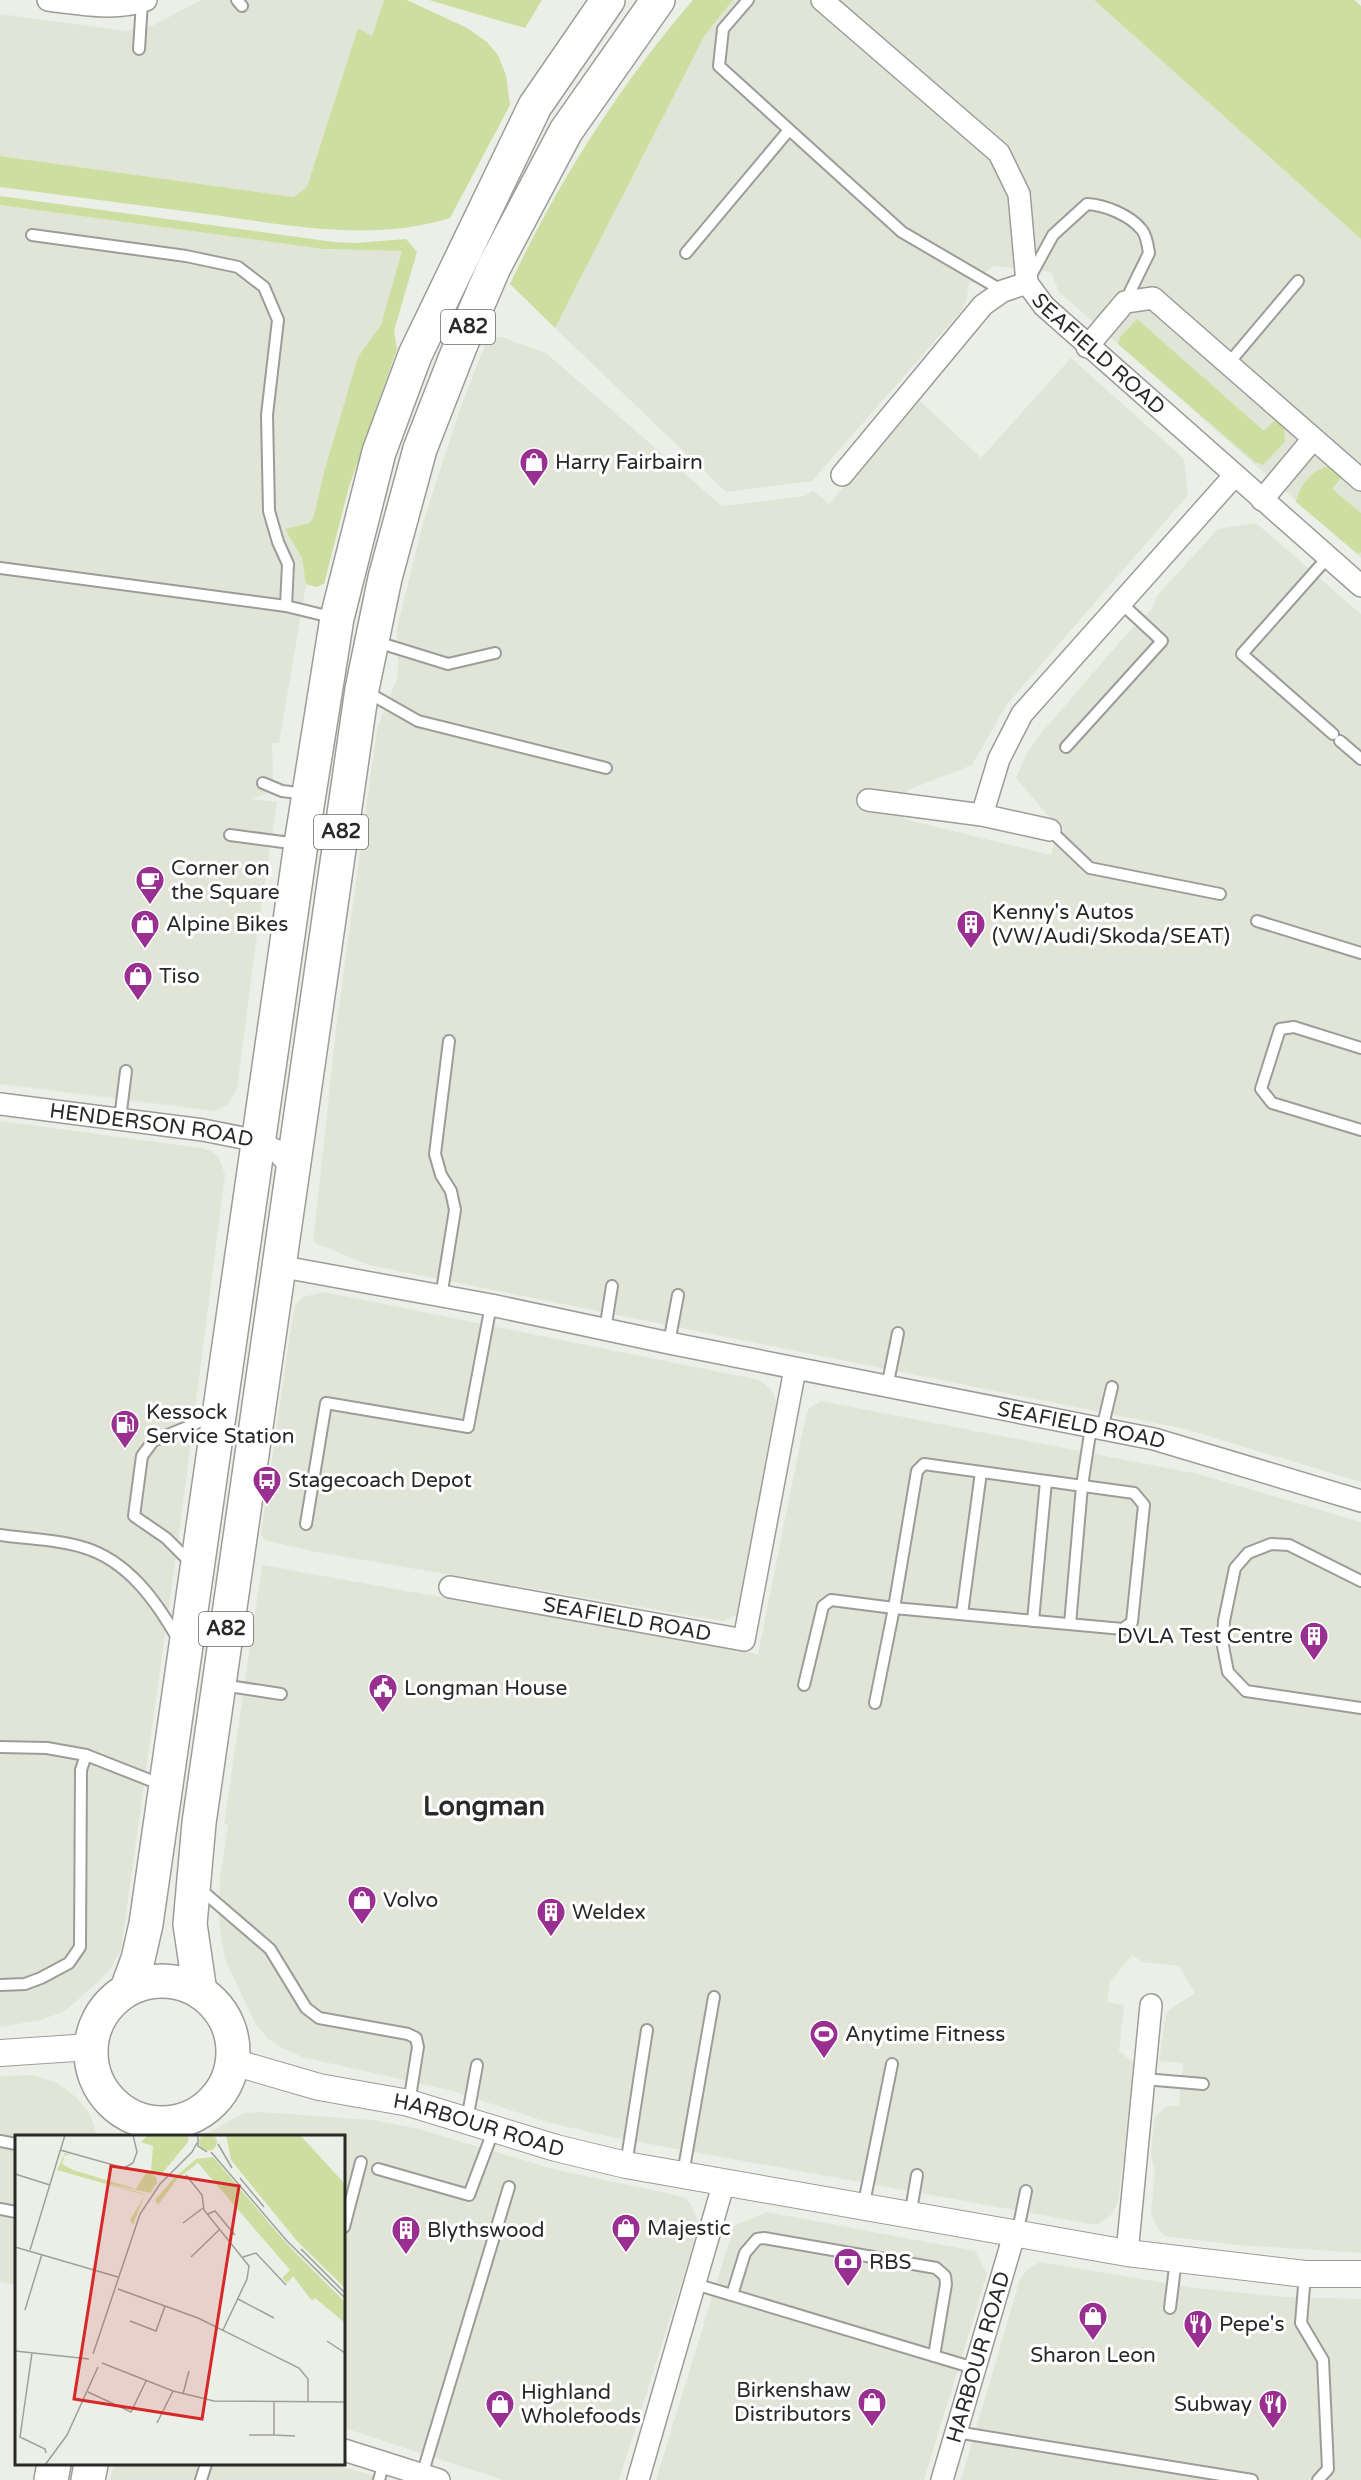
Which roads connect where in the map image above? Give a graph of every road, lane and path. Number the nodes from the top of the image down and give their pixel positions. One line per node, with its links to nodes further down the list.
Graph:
1 (48, 0): 6 (street)
2 (608, 0): 27 (highway, A82)
3 (658, 0): 28 (highway, A82)
4 (748, 0): 8 (lane)
5 (822, 0): 12 (street, SEAFIELD ROAD)
6 (144, 1): 7 (lane)
7 (140, 49)
8 (789, 130): 10 (lane); 13 (lane)
9 (32, 235): 26 (lane)
10 (686, 253)
11 (1298, 281): 16 (lane)
12 (1027, 283): 13 (street); 14 (lane); 15 (street, SEAFIELD ROAD)
13 (1003, 291): 18 (street)
14 (1125, 302): 15 (street); 16 (street)
15 (1087, 346): 19 (street, SEAFIELD ROAD)
16 (1228, 364): 17 (street)
17 (1313, 439): 20 (street); 21 (street)
18 (842, 475)
19 (1234, 476): 21 (street, SEAFIELD ROAD); 25 (street)
20 (1361, 480)
21 (1262, 500): 22 (street, SEAFIELD ROAD)
22 (1328, 557): 24 (street, SEAFIELD ROAD); 32 (lane)
23 (0, 568): 26 (lane)
24 (1359, 580)
25 (1121, 603): 31 (lane); 37 (street)
26 (286, 606): 27 (lane)
27 (337, 618): 35 (highway, A82)
28 (371, 640): 29 (lane); 30 (highway, A82)
29 (495, 653)
30 (362, 689): 33 (lane); 51 (highway, A82)
31 (1066, 747)
32 (1361, 759)
33 (606, 768)
34 (263, 783): 35 (lane)
35 (308, 795): 40 (highway, A82)
36 (868, 800): 37 (street)
37 (982, 815): 38 (street)
38 (1050, 830): 41 (lane)
39 (230, 835): 40 (lane)
40 (301, 844): 50 (highway, A82)
41 (1220, 894)
42 (1257, 921): 43 (lane)
43 (1361, 953)
44 (449, 1041): 55 (lane)
45 (1361, 1048): 49 (lane)
46 (126, 1071): 48 (lane)
47 (0, 1104): 48 (street, HENDERSON ROAD)
48 (120, 1119): 50 (street, HENDERSON ROAD)
49 (1361, 1130)
50 (258, 1141): 51 (street, HENDERSON ROAD); 63 (highway, A82)
51 (292, 1168): 52 (highway, A82)
52 (278, 1266): 55 (street, SEAFIELD ROAD); 79 (highway, A82)
53 (612, 1286): 57 (lane)
54 (678, 1295): 59 (lane)
55 (441, 1297): 56 (street, SEAFIELD ROAD)
56 (491, 1305): 57 (street, SEAFIELD ROAD); 69 (lane)
57 (605, 1330): 59 (street, SEAFIELD ROAD)
58 (898, 1333): 61 (lane)
59 (669, 1343): 60 (street, SEAFIELD ROAD)
60 (795, 1369): 61 (street, SEAFIELD ROAD); 73 (street, SEAFIELD ROAD)
61 (887, 1387): 64 (street, SEAFIELD ROAD)
62 (1112, 1387): 64 (lane)
63 (220, 1409): 71 (highway, A82); 71 (lane)
64 (1097, 1428): 67 (lane); 68 (street, SEAFIELD ROAD)
65 (981, 1472): 66 (lane); 74 (lane); 75 (lane)
66 (1046, 1481): 67 (lane); 76 (lane)
67 (1082, 1486): 77 (lane); 77 (lane)
68 (1361, 1501)
69 (306, 1524)
70 (0, 1535): 78 (lane)
71 (196, 1568): 78 (highway, A82)
72 (1361, 1581): 83 (lane)
73 (450, 1587)
74 (894, 1608): 75 (lane); 80 (lane); 82 (lane)
75 (962, 1614): 76 (lane)
76 (1032, 1621): 77 (lane)
77 (1070, 1624)
78 (184, 1652): 86 (highway, A82)
79 (218, 1685): 81 (lane); 87 (highway, A82)
80 (804, 1685)
81 (281, 1694)
82 (875, 1703)
83 (1361, 1708)
84 (0, 1747): 85 (lane)
85 (86, 1755): 86 (lane); 88 (lane)
86 (166, 1783): 89 (highway, A82)
87 (192, 1882): 90 (highway, A82); 101 (lane)
88 (0, 1985)
89 (127, 1989): 90 (highway); 94 (highway)
90 (200, 1992): 96 (highway)
91 (714, 1997): 111 (lane)
92 (1151, 2005): 99 (street)
93 (647, 2030): 109 (lane)
94 (90, 2047): 95 (street); 104 (highway)
95 (0, 2053)
96 (233, 2062): 101 (street, HARBOUR ROAD); 103 (highway)
97 (892, 2064): 116 (lane)
98 (477, 2065): 102 (lane)
99 (1144, 2079): 100 (lane); 122 (street)
100 (1203, 2084)
101 (409, 2103): 102 (street, HARBOUR ROAD)
102 (467, 2120): 105 (street, HARBOUR ROAD)
103 (187, 2126): 104 (highway)
104 (128, 2127)
105 (494, 2129): 109 (street, HARBOUR ROAD); 110 (lane)
106 (0, 2141): 107 (lane)
107 (15, 2144)
108 (361, 2162): 120 (lane)
109 (626, 2165): 111 (street, HARBOUR ROAD)
110 (378, 2169)
111 (683, 2174): 113 (street, HARBOUR ROAD)
112 (917, 2175): 119 (lane)
113 (724, 2182): 116 (street, HARBOUR ROAD); 126 (street)
114 (509, 2187): 137 (lane)
115 (1026, 2191): 121 (lane)
116 (863, 2208): 119 (street, HARBOUR ROAD)
117 (0, 2209): 118 (lane)
118 (15, 2212)
119 (910, 2216): 121 (street, HARBOUR ROAD)
120 (345, 2223)
121 (1016, 2235): 122 (street, HARBOUR ROAD); 130 (street, HARBOUR ROAD)
122 (1126, 2253): 123 (street, HARBOUR ROAD)
123 (1176, 2259): 124 (street, HARBOUR ROAD); 128 (lane)
124 (1305, 2274): 125 (street, HARBOUR ROAD); 138 (lane)
125 (1361, 2274)
126 (695, 2284): 127 (lane); 142 (street)
127 (732, 2295): 129 (lane); 129 (lane)
128 (1170, 2308)
129 (934, 2356): 130 (lane)
130 (974, 2368): 131 (street, HARBOUR ROAD)
131 (956, 2432): 143 (street, HARBOUR ROAD); 144 (lane)
132 (345, 2451): 136 (street)
133 (54, 2465): 139 (highway)
134 (91, 2465): 140 (highway)
135 (205, 2465): 141 (lane)
136 (381, 2471): 137 (street)
137 (431, 2477)
138 (1320, 2479)
139 (51, 2480)
140 (88, 2480)
141 (201, 2480)
142 (638, 2480)
143 (942, 2480)
144 (1252, 2480)

